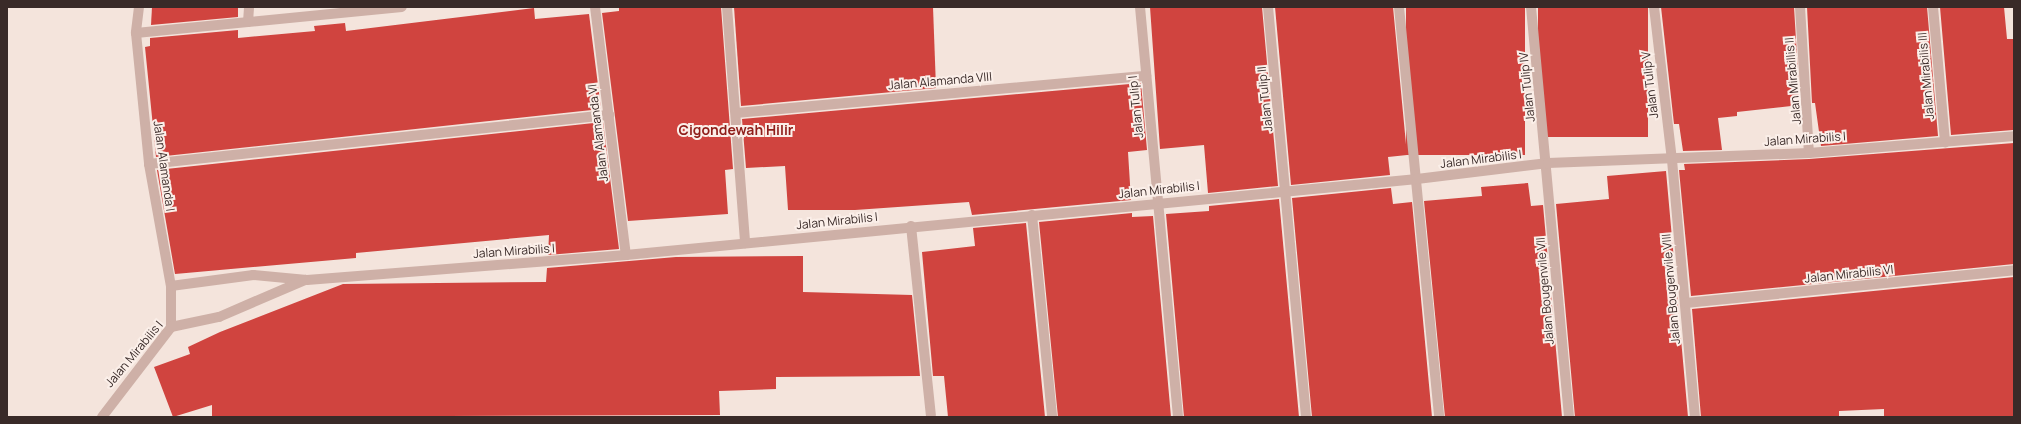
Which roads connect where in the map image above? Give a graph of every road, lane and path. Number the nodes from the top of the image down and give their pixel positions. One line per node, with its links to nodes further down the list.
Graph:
1 (139, 7): 14 (street, Jalan Alamanda I)
2 (249, 7): 13 (street)
3 (402, 7): 13 (street)
4 (595, 7): 17 (street, Jalan Alamanda VI)
5 (727, 7): 16 (street)
6 (1140, 7): 15 (street, Jalan Tulip I)
7 (1268, 7): 25 (street, Jalan Tulip II)
8 (1399, 7): 24 (street)
9 (1531, 7): 23 (street, Jalan Tulip IV)
10 (1654, 7): 21 (street, Jalan Tulip V)
11 (1800, 7): 20 (street, Jalan Mirabillis II)
12 (1933, 7): 19 (street, Jalan Mirabilis III)
13 (248, 22): 14 (street)
14 (136, 33): 22 (street, Jalan Alamanda I)
15 (1146, 76): 16 (street, Jalan Alamanda VIII); 26 (street, Jalan Tulip I)
16 (736, 113): 29 (street)
17 (609, 115): 22 (street); 30 (street, Jalan Alamanda VI)
18 (2014, 136): 19 (street, Jalan Mirabilis I)
19 (1946, 142): 20 (street, Jalan Mirabilis I)
20 (1809, 153): 21 (street, Jalan Mirabilis I)
21 (1672, 160): 23 (street, Jalan Mirabilis I); 34 (street, Jalan Bougenvile VIII)
22 (149, 164): 33 (street, Jalan Alamanda I)
23 (1548, 164): 24 (street, Jalan Mirabilis I); 42 (street, Jalan Bougenvile VII)
24 (1416, 179): 25 (street, Jalan Mirabilis I); 41 (street)
25 (1287, 189): 26 (street, Jalan Mirabilis I); 40 (street, Jalan Tulip II)
26 (1161, 204): 27 (street, Jalan Mirabilis I); 39 (street, Jalan Tulip I)
27 (1032, 215): 28 (street, Jalan Mirabilis I); 38 (street)
28 (912, 226): 29 (street, Jalan Mirabilis I); 36 (street)
29 (745, 243): 30 (street, Jalan Mirabilis I)
30 (626, 255): 32 (street, Jalan Mirabilis I)
31 (2014, 270): 34 (street, Jalan Mirabilis VI)
32 (307, 280): 33 (street, Jalan Mirabilis I); 35 (street, Jalan Mirabilis I)
33 (170, 286): 35 (street, Jalan Alamanda I)
34 (1686, 303): 43 (street, Jalan Bougenvile VIII)
35 (171, 327): 37 (street, Jalan Mirabilis I)
36 (930, 415)
37 (102, 417)
38 (1052, 417)
39 (1178, 417)
40 (1306, 417)
41 (1439, 417)
42 (1568, 417)
43 (1695, 417)

